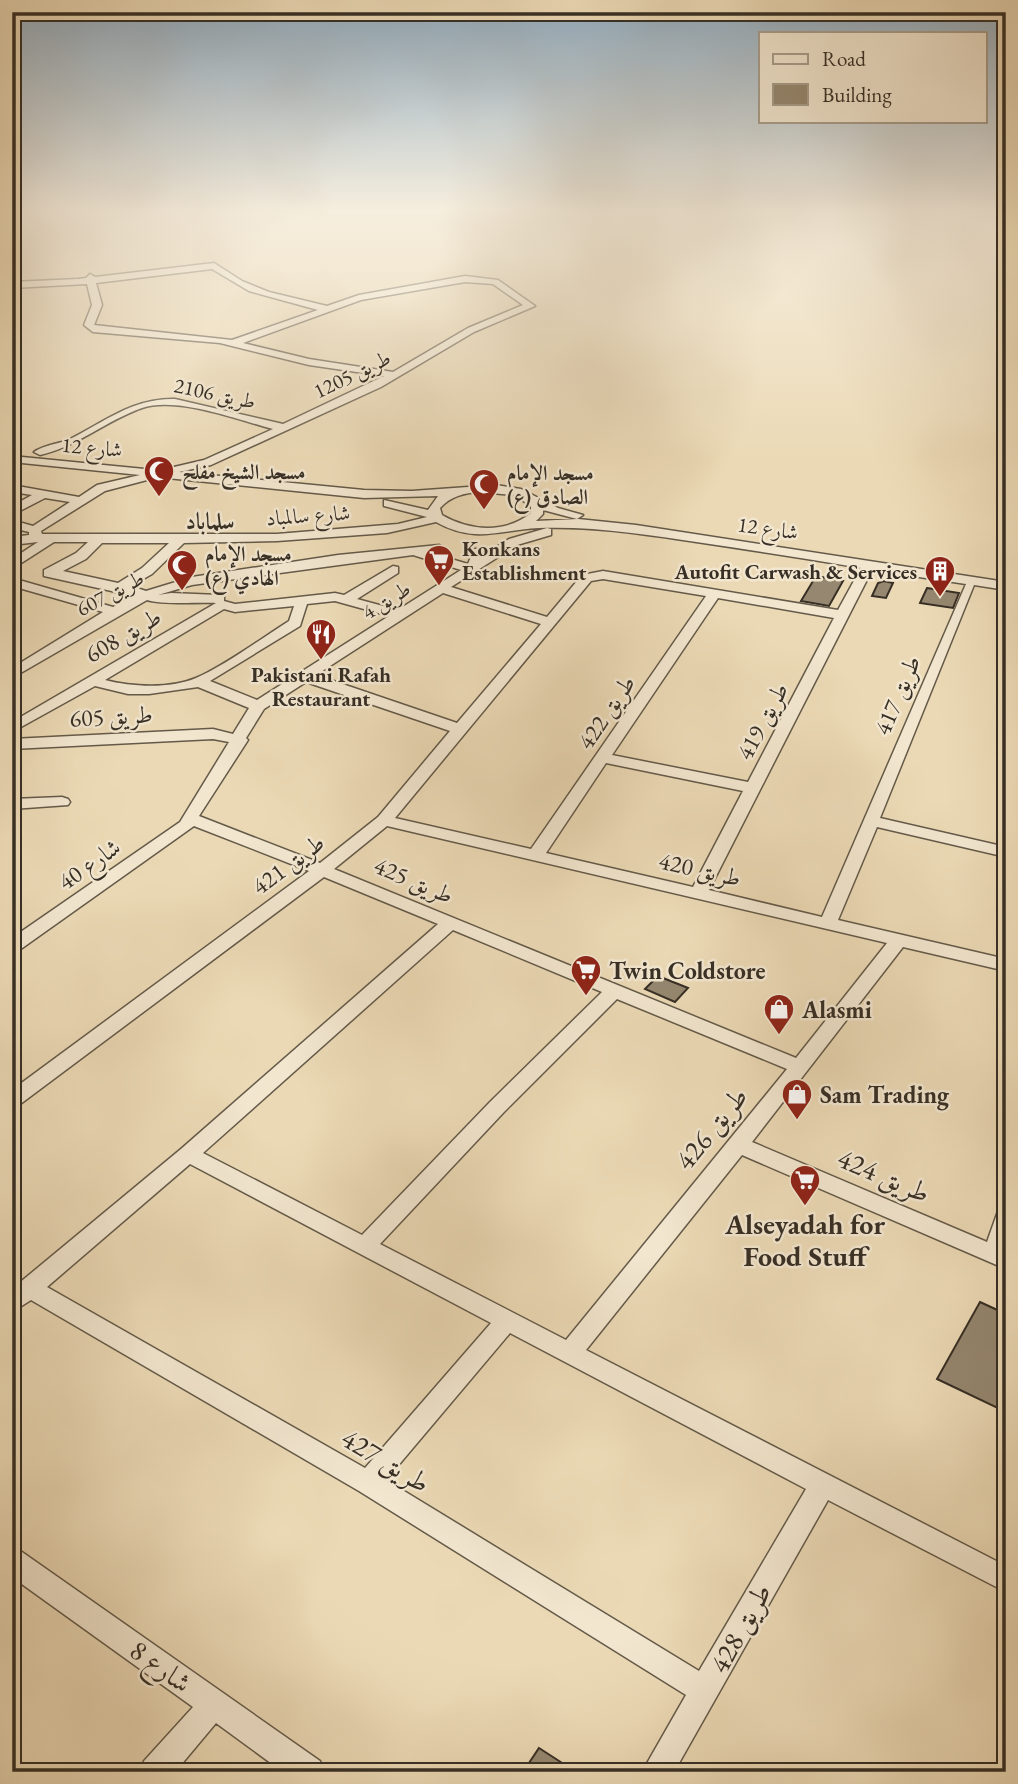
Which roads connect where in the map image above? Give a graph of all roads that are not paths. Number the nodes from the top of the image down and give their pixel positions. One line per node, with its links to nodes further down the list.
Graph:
1 (94, 292): 6 (street)
2 (262, 292): 5 (street)
3 (384, 292): 5 (street, طريق 1205)
4 (510, 292): 7 (street, طريق 1205)
5 (327, 308): 6 (street, طريق 1205)
6 (233, 343): 7 (street)
7 (395, 375): 8 (street, طريق 1205)
8 (284, 428): 10 (street, طريق 2106); 13 (street, طريق 1205)
9 (12, 450): 10 (street)
10 (65, 450): 13 (street)
11 (12, 458): 20 (street, شارع 12)
12 (12, 466): 14 (street, شارع 12)
13 (205, 468): 20 (street)
14 (82, 472): 15 (street, شارع 12); 18 (street)
15 (143, 478): 18 (street); 24 (street, شارع 12)
16 (12, 488): 19 (street)
17 (460, 491): 20 (street, شارع 12); 22 (street, شارع 12); 24 (street)
18 (94, 492): 21 (street)
19 (43, 494): 21 (street); 23 (street)
20 (364, 494)
21 (83, 501): 30 (street)
22 (536, 502): 26 (street); 48 (street, شارع 12)
23 (12, 511)
24 (436, 516): 27 (street, شارع 12); 31 (street, شارع سالمباد)
25 (12, 524): 30 (street)
26 (523, 525): 28 (street, شارع 12); 29 (street, شارع 12)
27 (460, 528): 28 (street); 42 (street)
28 (506, 529): 42 (street)
29 (636, 529): 34 (street); 51 (street, شارع 12)
30 (35, 534): 32 (street, شارع سالمباد); 35 (street, شارع سالمباد)
31 (327, 535): 39 (street, شارع سالمباد); 40 (street)
32 (52, 538): 33 (street, شارع سالمباد); 41 (street)
33 (98, 540): 36 (street, شارع سالمباد); 46 (street)
34 (679, 540): 42 (street); 44 (street)
35 (12, 541)
36 (179, 541): 39 (street, شارع سالمباد); 45 (street)
37 (439, 549): 38 (street, طريق 607)
38 (405, 551): 40 (street, طريق 607); 42 (street, طريق 607)
39 (261, 553): 40 (street, طريق 607); 47 (street, طريق 607)
40 (342, 558)
41 (13, 563)
42 (475, 563): 54 (street, طريق 4)
43 (393, 570): 58 (street)
44 (866, 570): 53 (street); 63 (street, طريق 419)
45 (147, 571): 49 (street); 52 (street)
46 (51, 572): 50 (street); 52 (street)
47 (212, 578): 49 (street, طريق 607); 60 (street)
48 (1006, 579)
49 (185, 582): 57 (street, طريق 607)
50 (19, 584): 61 (street)
51 (1006, 586)
52 (120, 587): 57 (street)
53 (969, 587): 55 (street); 82 (street, طريق 417)
54 (443, 589): 62 (street, طريق 4); 64 (street)
55 (1006, 593)
56 (714, 594): 63 (street); 64 (street, طريق 421); 76 (street, طريق 422)
57 (147, 596): 60 (street); 61 (street, طريق 607)
58 (348, 599): 59 (street); 62 (street)
59 (302, 600): 60 (street); 68 (street)
60 (220, 602): 67 (street, طريق 608)
61 (116, 612): 65 (street, طريق 607)
62 (401, 615): 66 (street, طريق 4)
63 (843, 615): 77 (street, طريق 419)
64 (551, 622): 72 (street, طريق 421)
65 (12, 674)
66 (304, 676): 69 (street, طريق 4); 72 (street)
67 (90, 680): 68 (street); 71 (street, طريق 608)
68 (199, 682): 69 (street)
69 (258, 706): 70 (street, طريق 4)
70 (248, 723): 73 (street, طريق 605); 74 (street, طريق 4)
71 (18, 725): 75 (street, طريق 608)
72 (462, 730): 81 (street, طريق 421)
73 (213, 734): 74 (street, طريق 605); 75 (street, طريق 605)
74 (240, 740): 80 (street, طريق 4)
75 (15, 744)
76 (602, 758): 77 (street); 84 (street, طريق 422)
77 (752, 788): 86 (street, طريق 419)
78 (62, 802): 79 (street)
79 (14, 806)
80 (191, 819): 85 (street, طريق 425); 90 (street, شارع 40)
81 (384, 820): 84 (street, طريق 420); 85 (street, طريق 421)
82 (871, 821): 83 (street); 88 (street, طريق 417)
83 (1006, 852)
84 (536, 856): 86 (street, طريق 420)
85 (322, 870): 87 (street, طريق 425); 94 (street, طريق 421)
86 (698, 894): 88 (street, طريق 420)
87 (449, 923): 92 (street, طريق 425); 96 (street, طريق 427)
88 (828, 924): 89 (street, طريق 420)
89 (899, 940): 91 (street, طريق 420); 93 (street, طريق 426)
90 (12, 947)
91 (1006, 965)
92 (615, 990): 93 (street, طريق 425); 98 (street)
93 (800, 1067): 95 (street, طريق 426)
94 (12, 1100)
95 (738, 1145): 99 (street, طريق 424); 102 (street, طريق 426)
96 (188, 1154): 98 (street); 100 (street, طريق 427)
97 (1006, 1217): 99 (street)
98 (364, 1247): 101 (street)
99 (1000, 1257)
100 (21, 1296): 103 (street, طريق 427)
101 (507, 1320): 102 (street); 103 (street)
102 (569, 1353): 104 (street)
103 (368, 1483): 107 (street, طريق 427)
104 (823, 1484): 106 (street); 107 (street, طريق 428)
105 (12, 1561): 108 (street, شارع 8)
106 (1006, 1580)
107 (706, 1691): 111 (street, طريق 428)
108 (214, 1704): 109 (street); 110 (street, شارع 8)
109 (155, 1772)
110 (309, 1772)
111 (657, 1772)

